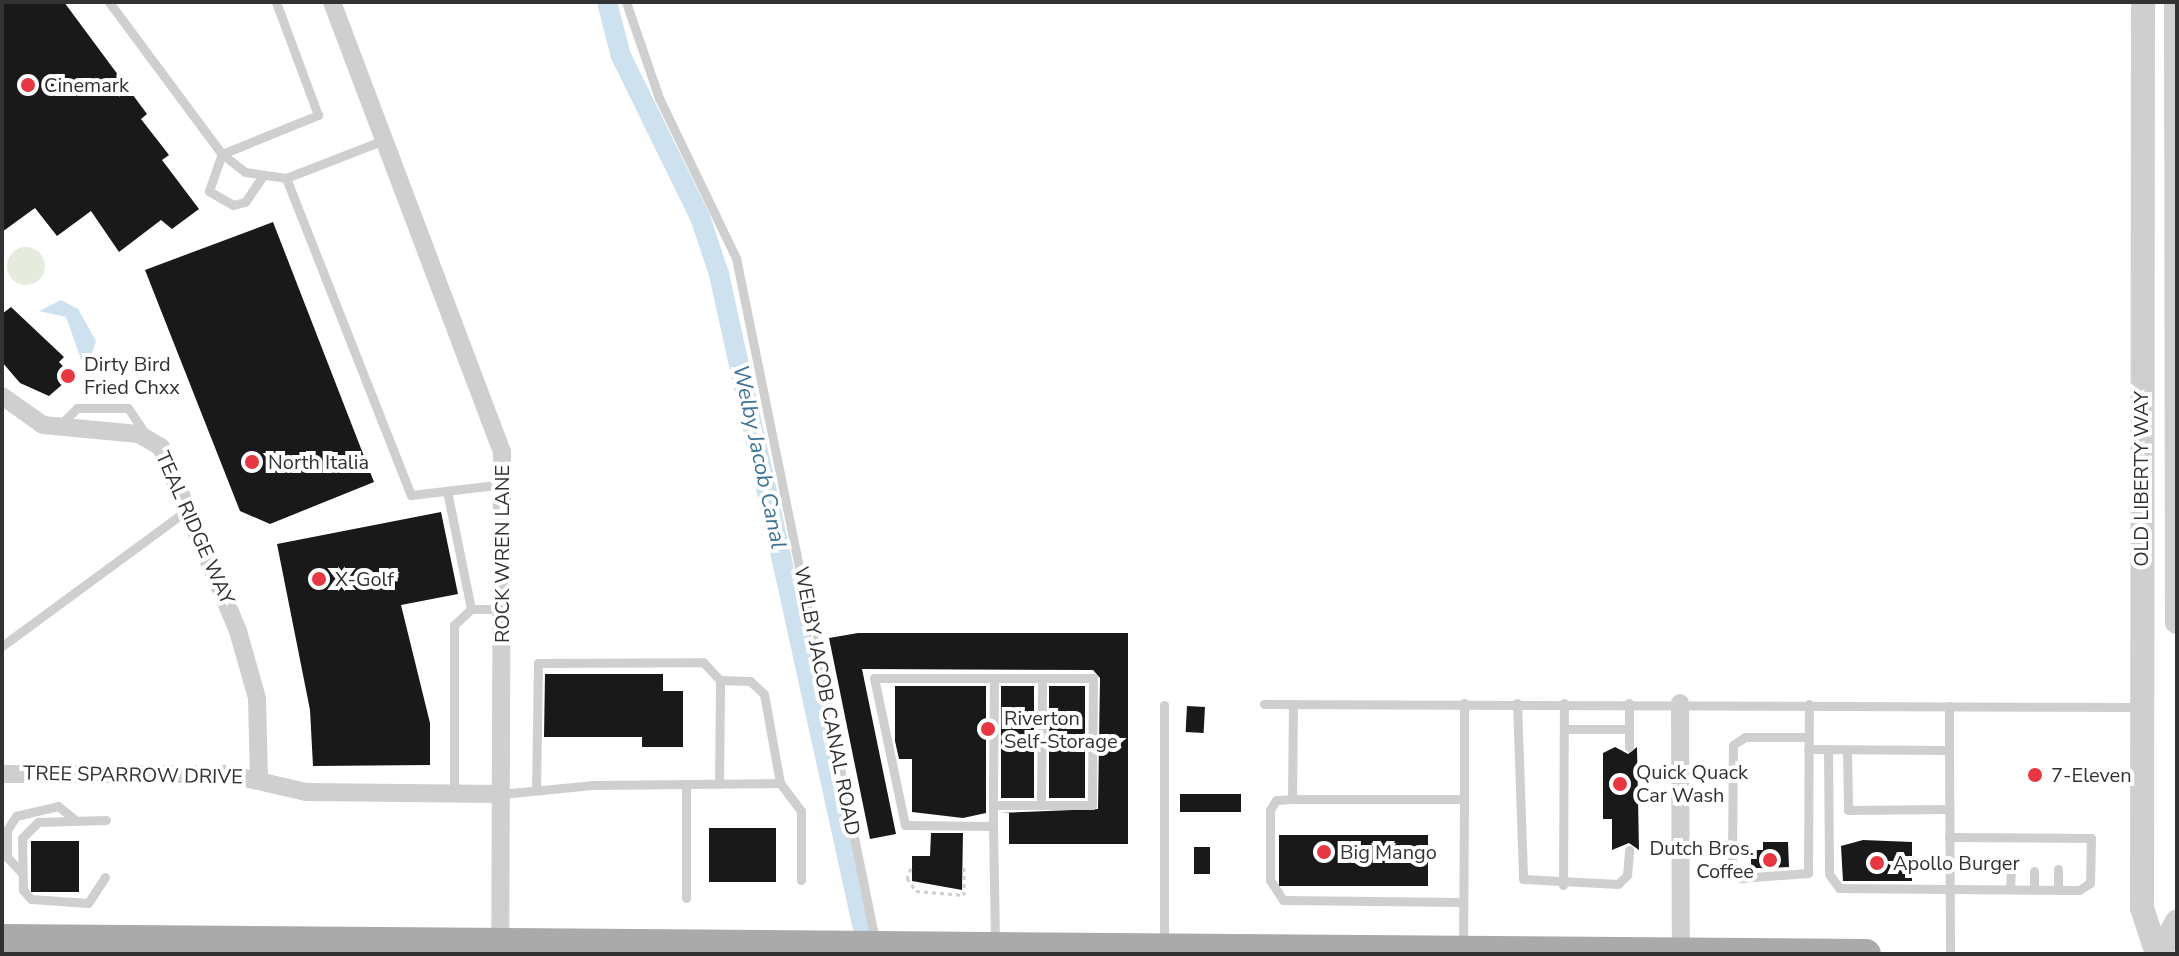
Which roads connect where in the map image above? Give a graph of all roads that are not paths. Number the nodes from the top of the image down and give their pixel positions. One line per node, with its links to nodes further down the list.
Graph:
1 (109, 2): 8 (lane)
2 (276, 2): 8 (lane)
3 (332, 2): 7 (street, ROCK WREN LANE)
4 (626, 2): 76 (lane, WELBY JACOB CANAL ROAD)
5 (2143, 2): 33 (street, OLD LIBERTY WAY)
6 (2176, 2): 11 (street, OLD LIBERTY WAY)
7 (385, 139): 10 (lane); 13 (street, ROCK WREN LANE)
8 (222, 154): 9 (lane); 9 (lane)
9 (262, 177): 10 (lane)
10 (286, 178): 14 (lane)
11 (2176, 302): 18 (street, OLD LIBERTY WAY)
12 (2, 396): 15 (street, TEAL RIDGE WAY)
13 (504, 484): 14 (lane); 17 (street, ROCK WREN LANE)
14 (447, 491): 16 (lane)
15 (190, 508): 19 (lane); 43 (street, TEAL RIDGE WAY)
16 (471, 609): 17 (lane); 48 (lane)
17 (503, 609): 49 (street, ROCK WREN LANE)
18 (2177, 622)
19 (2, 646)
20 (994, 678): 21 (lane); 52 (lane); 57 (lane)
21 (1042, 678): 53 (lane); 53 (lane)
22 (720, 680): 44 (lane); 46 (lane); 47 (lane)
23 (1464, 703): 24 (lane); 29 (lane); 51 (lane)
24 (1517, 703): 25 (lane); 66 (lane)
25 (1564, 703): 26 (lane); 34 (lane)
26 (1629, 703): 27 (lane); 35 (lane)
27 (1680, 703): 30 (lane); 80 (street)
28 (1264, 704): 29 (lane)
29 (1293, 704): 50 (lane)
30 (1809, 704): 32 (lane); 36 (lane)
31 (1164, 705): 78 (lane)
32 (1949, 706): 33 (lane); 41 (lane)
33 (2142, 707): 83 (street, OLD LIBERTY WAY)
34 (1564, 729): 35 (lane); 66 (lane)
35 (1629, 729): 37 (lane)
36 (1808, 737): 38 (lane); 38 (lane)
37 (1629, 747)
38 (1808, 749): 39 (lane)
39 (1828, 749): 40 (lane); 67 (lane)
40 (1847, 750): 41 (lane); 54 (lane)
41 (1949, 750): 54 (lane)
42 (2, 774): 43 (street, TREE SPARROW DRIVE)
43 (259, 778): 48 (street, TREE SPARROW DRIVE)
44 (780, 783): 46 (lane); 65 (lane)
45 (686, 784): 46 (lane); 47 (lane); 71 (lane)
46 (719, 784)
47 (536, 790): 49 (lane)
48 (454, 794): 49 (street, TREE SPARROW DRIVE)
49 (501, 794): 75 (street, ROCK WREN LANE)
50 (1292, 799): 51 (lane); 72 (lane)
51 (1464, 799): 72 (lane)
52 (993, 805): 53 (lane); 57 (lane)
53 (1041, 805)
54 (1949, 809): 58 (lane)
55 (74, 819): 56 (lane); 63 (lane); 63 (lane)
56 (106, 820)
57 (993, 826): 77 (lane)
58 (1949, 837): 67 (lane); 70 (lane)
59 (1629, 850): 66 (lane)
60 (2011, 869): 68 (lane)
61 (2058, 869): 70 (lane)
62 (2034, 871): 69 (lane)
63 (21, 872): 64 (lane)
64 (105, 877)
65 (801, 880)
66 (1563, 885)
67 (1949, 889): 68 (lane); 82 (lane)
68 (2010, 889): 69 (lane)
69 (2034, 889): 70 (lane)
70 (2058, 890)
71 (686, 898)
72 (1463, 902): 79 (lane)
73 (2177, 922): 83 (street, OLD LIBERTY WAY)
74 (2, 939): 75 (main road)
75 (500, 944): 76 (main road)
76 (876, 948): 77 (main road)
77 (995, 948): 78 (main road)
78 (1164, 948): 79 (main road)
79 (1463, 951): 80 (main road)
80 (1681, 952): 81 (main road)
81 (1866, 954)
82 (1950, 954)
83 (2158, 954)

